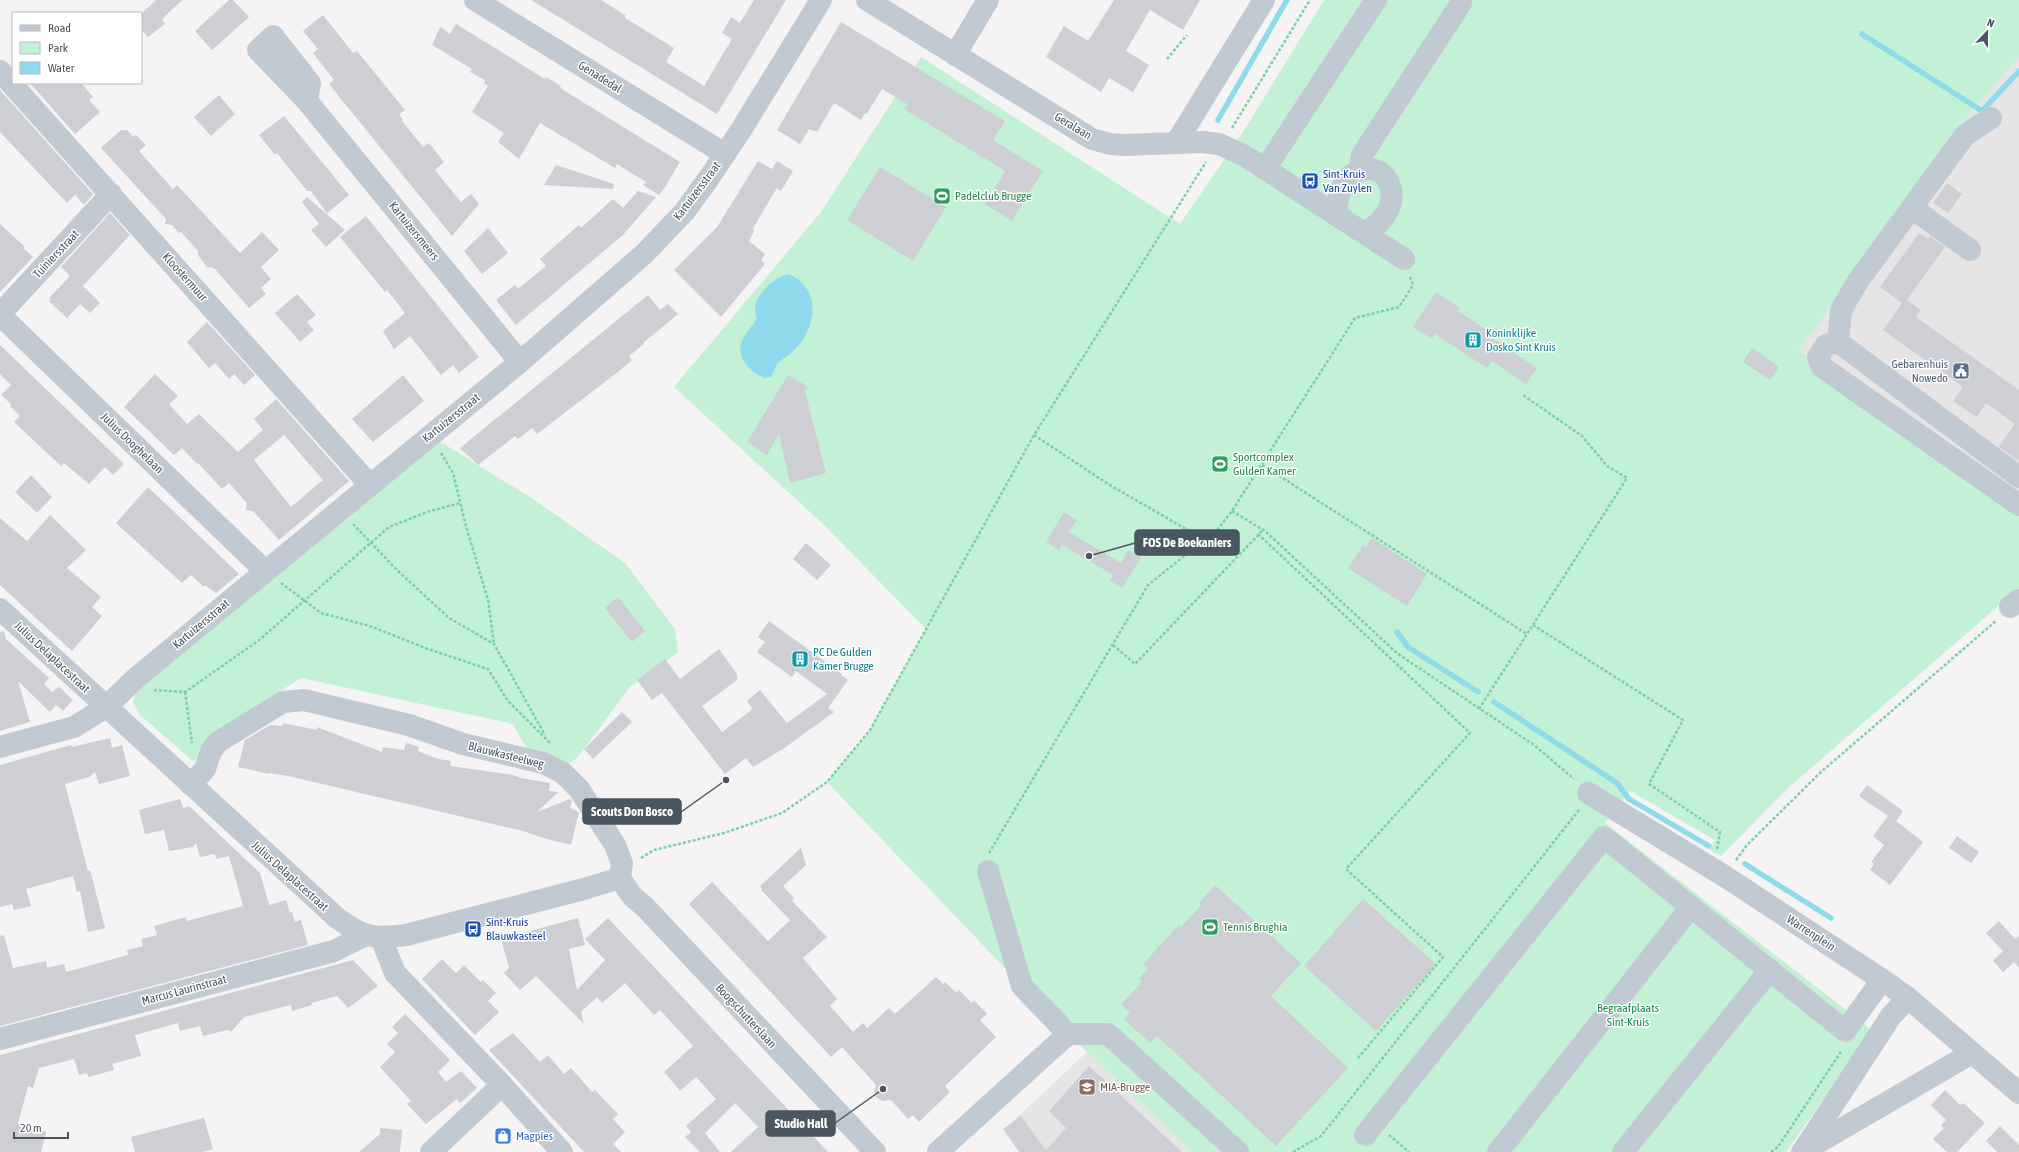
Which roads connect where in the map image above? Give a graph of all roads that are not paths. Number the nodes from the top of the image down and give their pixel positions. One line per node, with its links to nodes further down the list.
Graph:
1 (475, 0): 13 (street, Genadedal)
2 (821, 0): 13 (street, Kartuizersstraat)
3 (866, 0): 8 (street, Geralaan)
4 (988, 0): 8 (street)
5 (1264, 0): 12 (street)
6 (1376, 0): 14 (street)
7 (1461, 3): 15 (street)
8 (955, 55): 12 (street, Geralaan)
9 (0, 71): 16 (street, Kloostermuur)
10 (307, 101): 24 (street, Kartuizersmeers)
11 (1991, 118): 17 (street)
12 (1176, 143): 14 (street, Geralaan)
13 (725, 154): 24 (street, Kartuizersstraat)
14 (1266, 169): 18 (street, Geralaan)
15 (1360, 170): 18 (street); 19 (street)
16 (111, 194): 22 (street, Tuiniersstraat); 26 (street, Kloostermuur)
17 (1912, 208): 20 (street); 23 (street)
18 (1338, 216): 19 (street)
19 (1361, 231): 21 (street)
20 (1970, 250)
21 (1404, 259)
22 (0, 314): 28 (street, Julius Dooghelaan)
23 (1838, 342): 25 (street); 27 (street)
24 (520, 362): 26 (street, Kartuizersstraat)
25 (2019, 477)
26 (369, 484): 28 (street, Kartuizersstraat)
27 (2019, 505)
28 (265, 571): 30 (street, Kartuizersstraat)
29 (0, 609): 30 (street, Julius Delaplacestraat)
30 (106, 707): 31 (street, Kartuizersstraat); 32 (street, Julius Delaplacestraat)
31 (0, 747)
32 (198, 777): 35 (street, Blauwkasteelweg); 37 (street, Julius Delaplacestraat)
33 (1588, 793): 39 (street, Warrenplein)
34 (988, 871): 41 (street)
35 (620, 878): 37 (street); 49 (street, Boogschutterslaan)
36 (1691, 907): 38 (street); 46 (street); 52 (street)
37 (373, 937): 42 (street, Marcus Laurinstraat); 44 (street)
38 (1770, 970): 39 (street); 53 (street)
39 (1882, 980): 40 (street, Warrenplein)
40 (1908, 998): 43 (street, Warrenplein); 43 (street)
41 (1068, 1034): 50 (street); 51 (street)
42 (0, 1039)
43 (1972, 1053): 45 (street, Warrenplein)
44 (502, 1085): 47 (street); 48 (street)
45 (2019, 1093)
46 (1370, 1129)
47 (431, 1152)
48 (562, 1152)
49 (875, 1152)
50 (938, 1152)
51 (1238, 1152)
52 (1498, 1152)
53 (1623, 1152)

